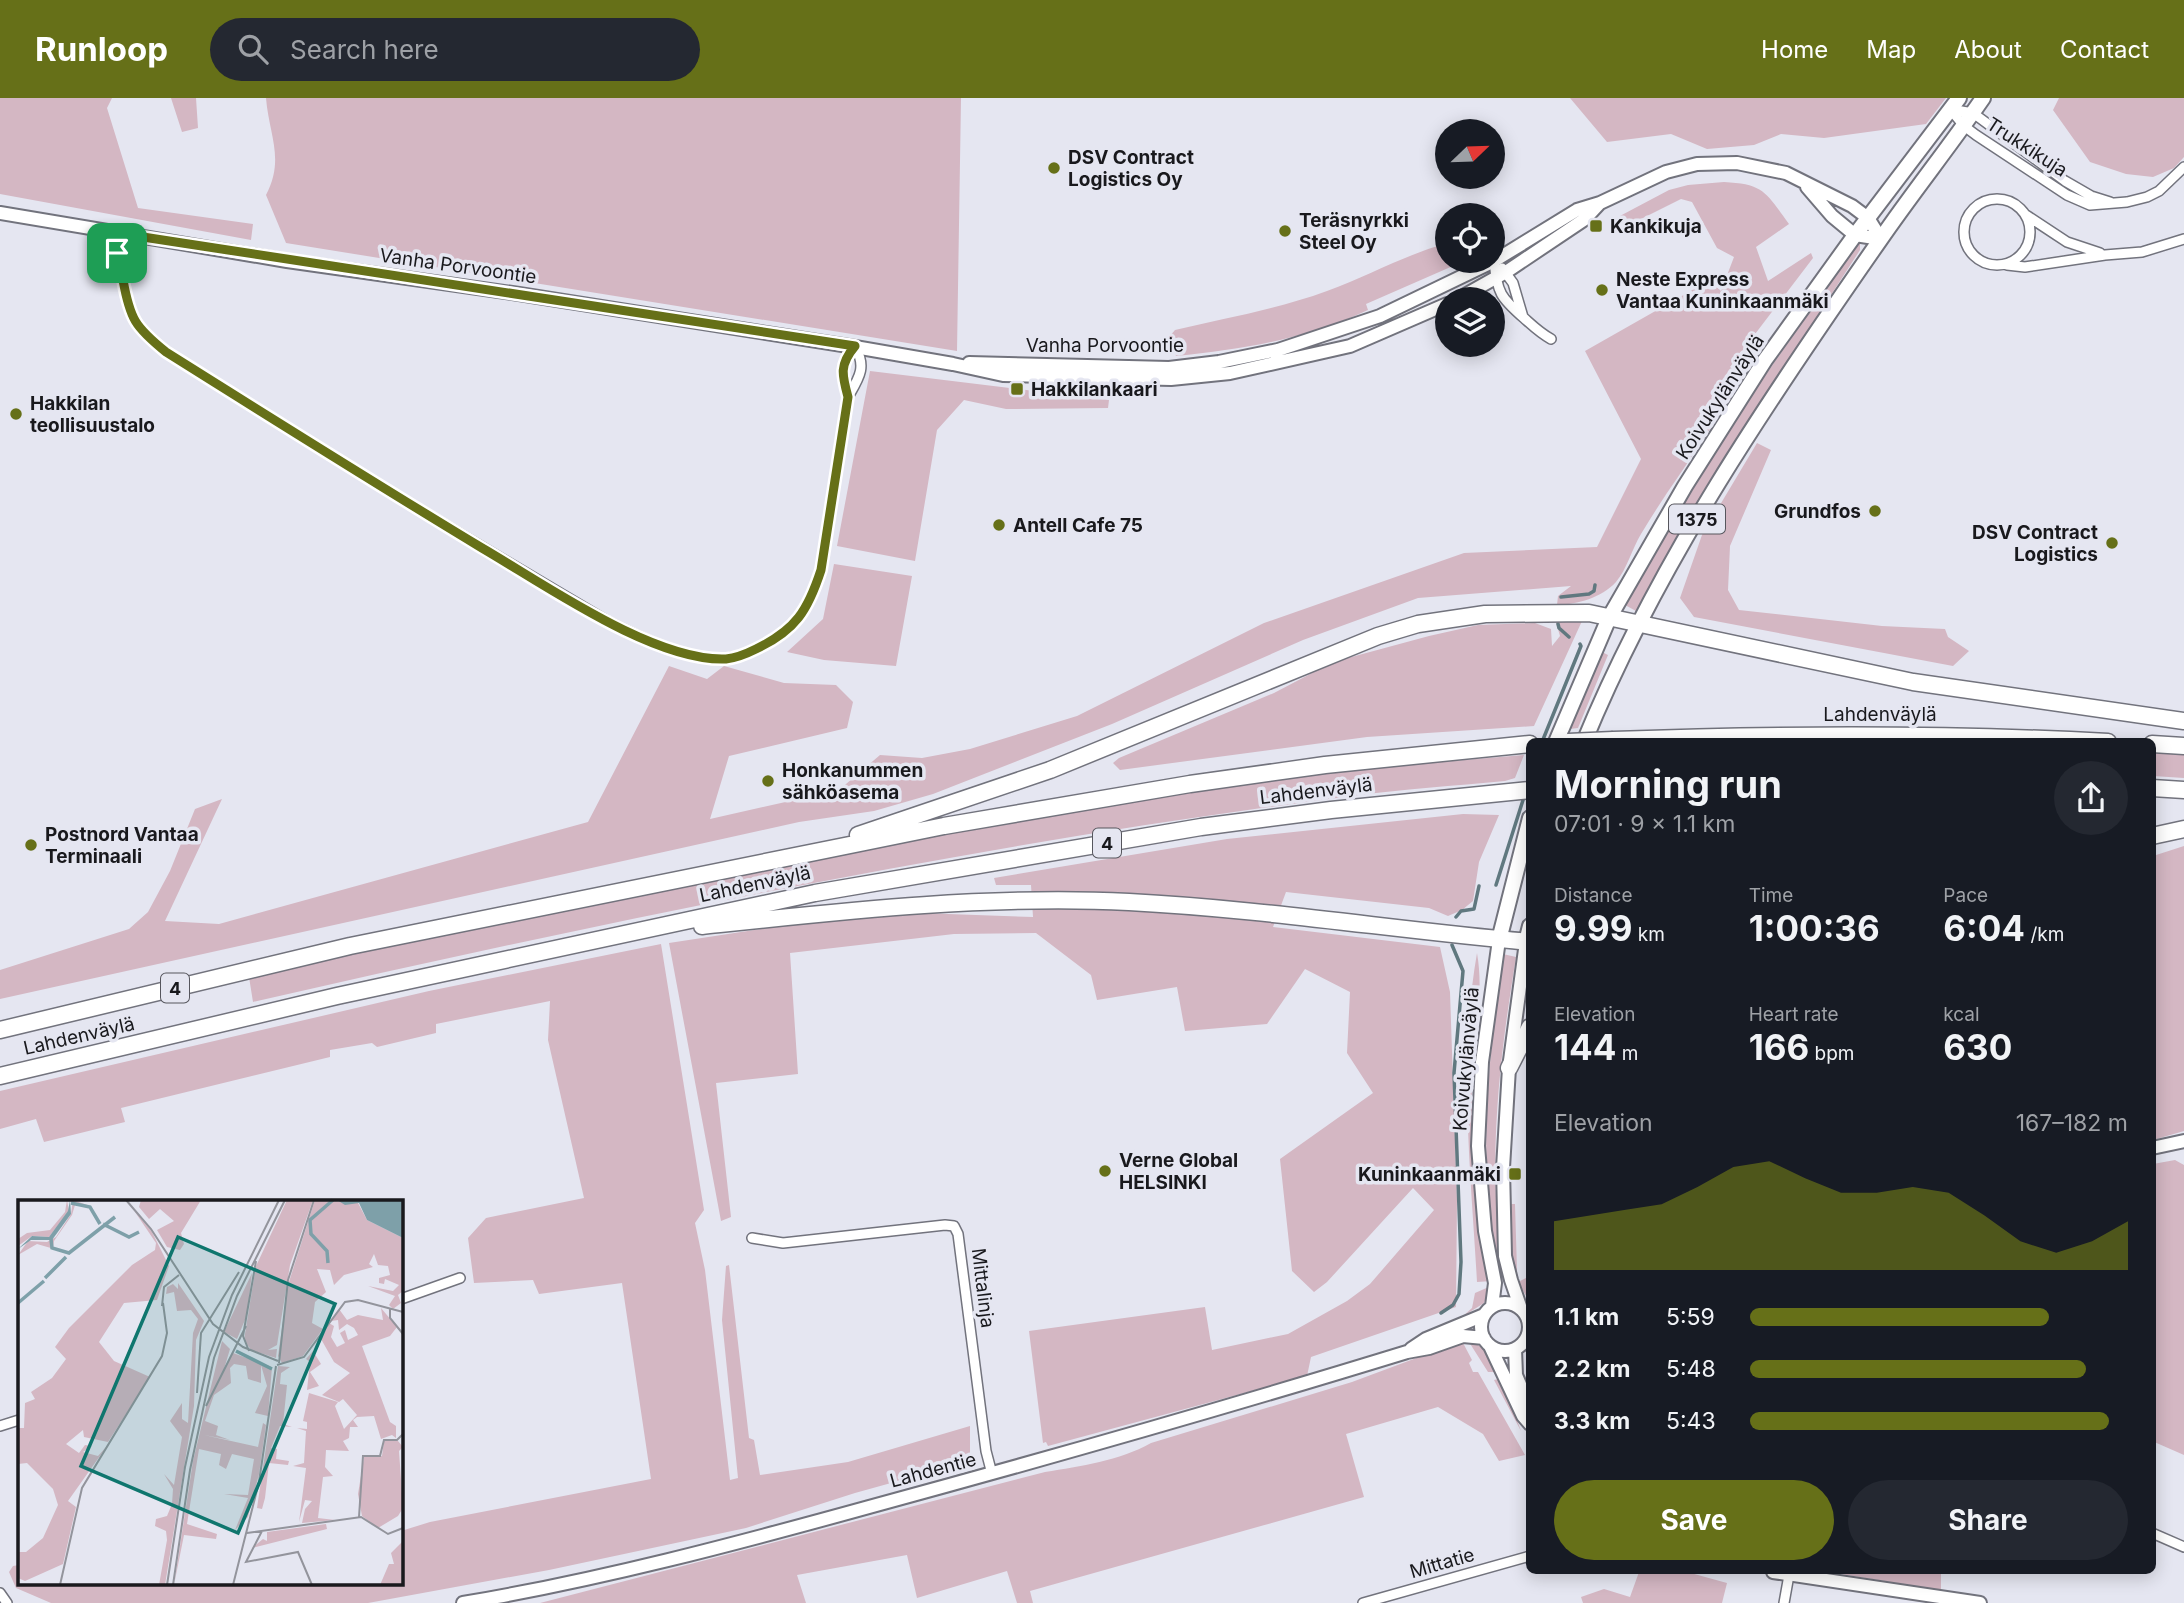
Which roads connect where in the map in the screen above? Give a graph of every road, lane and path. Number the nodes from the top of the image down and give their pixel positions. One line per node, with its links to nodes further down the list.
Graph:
1 (1983, 98): 3 (main road, 1375)
2 (1954, 104): 3 (street, Trukkikuja); 4 (street, Trukkikuja); 11 (main road, Koivukylänväylä / 1375)
3 (1973, 113): 4 (main road, 1375); 7 (street, Trukkikuja)
4 (1964, 126): 7 (street, Trukkikuja); 14 (main road, 1375)
5 (2184, 167): 7 (street, Trukkikuja)
6 (1801, 181): 8 (main road, Vanha Porvoontie); 11 (main road, Vanha Porvoontie); 13 (main road, Vanha Porvoontie)
7 (2108, 202)
8 (1600, 203): 16 (main road, Vanha Porvoontie); 20 (main road, Vanha Porvoontie)
9 (0, 213): 12 (main road, Vanha Porvoontie)
10 (2024, 214): 17 (street); 18 (street); 18 (street)
11 (1868, 218): 13 (main road, Koivukylänväylä / 1375); 14 (main road, Vanha Porvoontie)
12 (130, 235): 21 (street); 21 (street); 26 (main road, Vanha Porvoontie)
13 (1855, 235): 14 (main road); 29 (main road, Koivukylänväylä / 1375)
14 (1881, 239): 30 (main road, 1375)
15 (2184, 239): 17 (street)
16 (1505, 254)
17 (2105, 255): 18 (street)
18 (2003, 265)
19 (1469, 273): 27 (main road, Vanha Porvoontie)
20 (1500, 275): 22 (main road, Vanha Porvoontie); 24 (street); 24 (street)
21 (124, 281): 28 (street)
22 (1479, 287)
23 (1435, 309): 27 (main road, Vanha Porvoontie)
24 (1524, 317): 25 (street)
25 (1551, 339)
26 (855, 346): 27 (main road, Vanha Porvoontie); 28 (street); 28 (street)
27 (953, 364)
28 (848, 397)
29 (1609, 618): 30 (highway); 32 (main road, Koivukylänväylä / 1375); 45 (highway)
30 (1638, 624): 31 (highway); 33 (main road, 1375)
31 (2184, 721)
32 (1558, 738)
33 (1586, 738)
34 (1664, 738): 35 (highway, Lahdenväylä, bridge)
35 (2006, 738)
36 (1526, 744): 45 (highway, Lahdenväylä / 4)
37 (2156, 744): 38 (highway)
38 (2184, 746)
39 (2156, 788): 41 (highway)
40 (1526, 790): 46 (highway, Lahdenväylä / 4)
41 (2184, 790)
42 (2184, 829): 44 (highway)
43 (1526, 834): 48 (main road, Koivukylänväylä)
44 (2156, 835)
45 (806, 852): 50 (highway, Lahdenväylä / 4)
46 (623, 934): 48 (highway); 53 (highway, Lahdenväylä / 4)
47 (1526, 937): 48 (highway)
48 (1499, 940): 59 (main road, Koivukylänväylä)
49 (1526, 951): 52 (main road)
50 (0, 1030)
51 (1526, 1035): 52 (highway)
52 (1509, 1068): 60 (main road)
53 (0, 1076)
54 (2184, 1141): 55 (main road)
55 (2156, 1147)
56 (752, 1238): 68 (street, Mittalinja)
57 (460, 1278): 58 (street)
58 (402, 1299)
59 (1488, 1310): 60 (main road); 61 (main road); 63 (main road, Lahdentie)
60 (1526, 1313)
61 (1487, 1342): 62 (main road); 63 (main road, Lahdentie); 65 (main road)
62 (1523, 1342): 64 (main road)
63 (1407, 1352): 68 (main road, Lahdentie)
64 (1526, 1399)
65 (1526, 1419)
66 (18, 1420): 67 (street)
67 (0, 1426)
68 (992, 1474): 76 (main road, Lahdentie)
69 (2156, 1535): 70 (street)
70 (2184, 1547)
71 (1526, 1557): 77 (street, Mittatie)
72 (1784, 1574): 73 (main road)
73 (1789, 1575): 78 (street); 79 (main road)
74 (0, 1592): 75 (street)
75 (7, 1603)
76 (463, 1603)
77 (1363, 1603)
78 (1784, 1603)
79 (1980, 1603)

